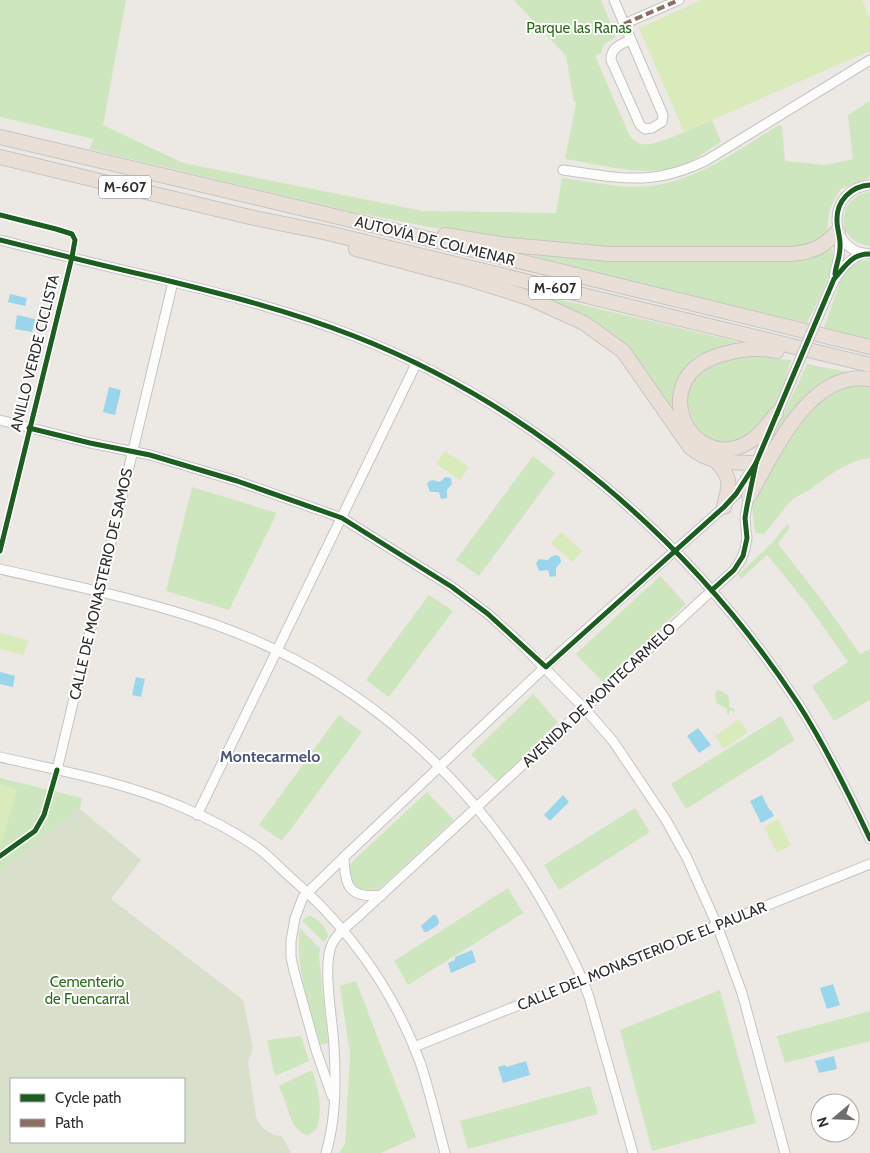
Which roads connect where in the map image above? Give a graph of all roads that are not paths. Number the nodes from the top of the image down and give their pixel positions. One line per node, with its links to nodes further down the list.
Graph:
1 (614, 0): 3 (street)
2 (679, 0): 3 (street)
3 (624, 24): 4 (street)
4 (630, 40): 4 (street)
5 (870, 60): 8 (street)
6 (0, 136): 11 (highway, AUTOVÍA DE COLMENAR / M-607)
7 (0, 157): 10 (highway, AUTOVÍA DE COLMENAR / M-607)
8 (563, 170)
9 (870, 185): 12 (street)
10 (250, 217): 19 (highway, AUTOVÍA DE COLMENAR / M-607); 24 (highway)
11 (351, 220): 12 (highway); 17 (highway, AUTOVÍA DE COLMENAR / M-607)
12 (839, 233): 14 (street); 15 (street)
13 (0, 240): 16 (street)
14 (867, 254): 15 (street)
15 (834, 279): 21 (street, AVENIDA DE MONTECARMELO, bridge)
16 (172, 282): 18 (street); 23 (street, CALLE DE MONASTERIO DE SAMOS)
17 (870, 347)
18 (416, 364): 28 (street); 29 (street)
19 (865, 364): 21 (highway)
20 (870, 379): 26 (highway)
21 (776, 414): 25 (street, AVENIDA DE MONTECARMELO)
22 (0, 420): 23 (street)
23 (132, 452): 28 (street); 32 (street, CALLE DE MONASTERIO DE SAMOS)
24 (717, 462): 25 (highway); 27 (highway)
25 (756, 462): 26 (street, AVENIDA DE MONTECARMELO); 27 (street, AVENIDA DE MONTECARMELO)
26 (749, 496): 31 (street, AVENIDA DE MONTECARMELO)
27 (724, 507): 29 (street, AVENIDA DE MONTECARMELO)
28 (342, 518): 33 (street); 34 (street)
29 (676, 551): 31 (street); 34 (street, AVENIDA DE MONTECARMELO)
30 (0, 569): 32 (street)
31 (712, 590): 35 (street, AVENIDA DE MONTECARMELO); 41 (street)
32 (99, 591): 33 (street); 38 (street, CALLE DE MONASTERIO DE SAMOS)
33 (277, 651): 37 (street); 40 (street)
34 (546, 667): 35 (street); 37 (street, AVENIDA DE MONTECARMELO)
35 (585, 708): 39 (street, AVENIDA DE MONTECARMELO); 46 (street)
36 (0, 757): 38 (street)
37 (440, 766): 39 (street); 42 (street, AVENIDA DE MONTECARMELO)
38 (57, 770): 40 (street)
39 (478, 808): 45 (street, AVENIDA DE MONTECARMELO); 48 (street)
40 (197, 815): 44 (street)
41 (870, 839)
42 (344, 857): 44 (street, AVENIDA DE MONTECARMELO); 45 (street)
43 (870, 864): 46 (street, CALLE DEL MONASTERIO DE EL PAULAR)
44 (308, 892): 47 (street); 50 (street, AVENIDA DE MONTECARMELO)
45 (382, 895): 47 (street, AVENIDA DE MONTECARMELO)
46 (717, 925): 48 (street, CALLE DEL MONASTERIO DE EL PAULAR); 54 (street)
47 (343, 931): 49 (street); 50 (street, AVENIDA DE MONTECARMELO)
48 (583, 981): 49 (street, CALLE DEL MONASTERIO DE EL PAULAR); 53 (street)
49 (414, 1047): 52 (street)
50 (334, 1103): 51 (street, AVENIDA DE MONTECARMELO)
51 (326, 1153)
52 (445, 1153)
53 (633, 1153)
54 (785, 1153)

